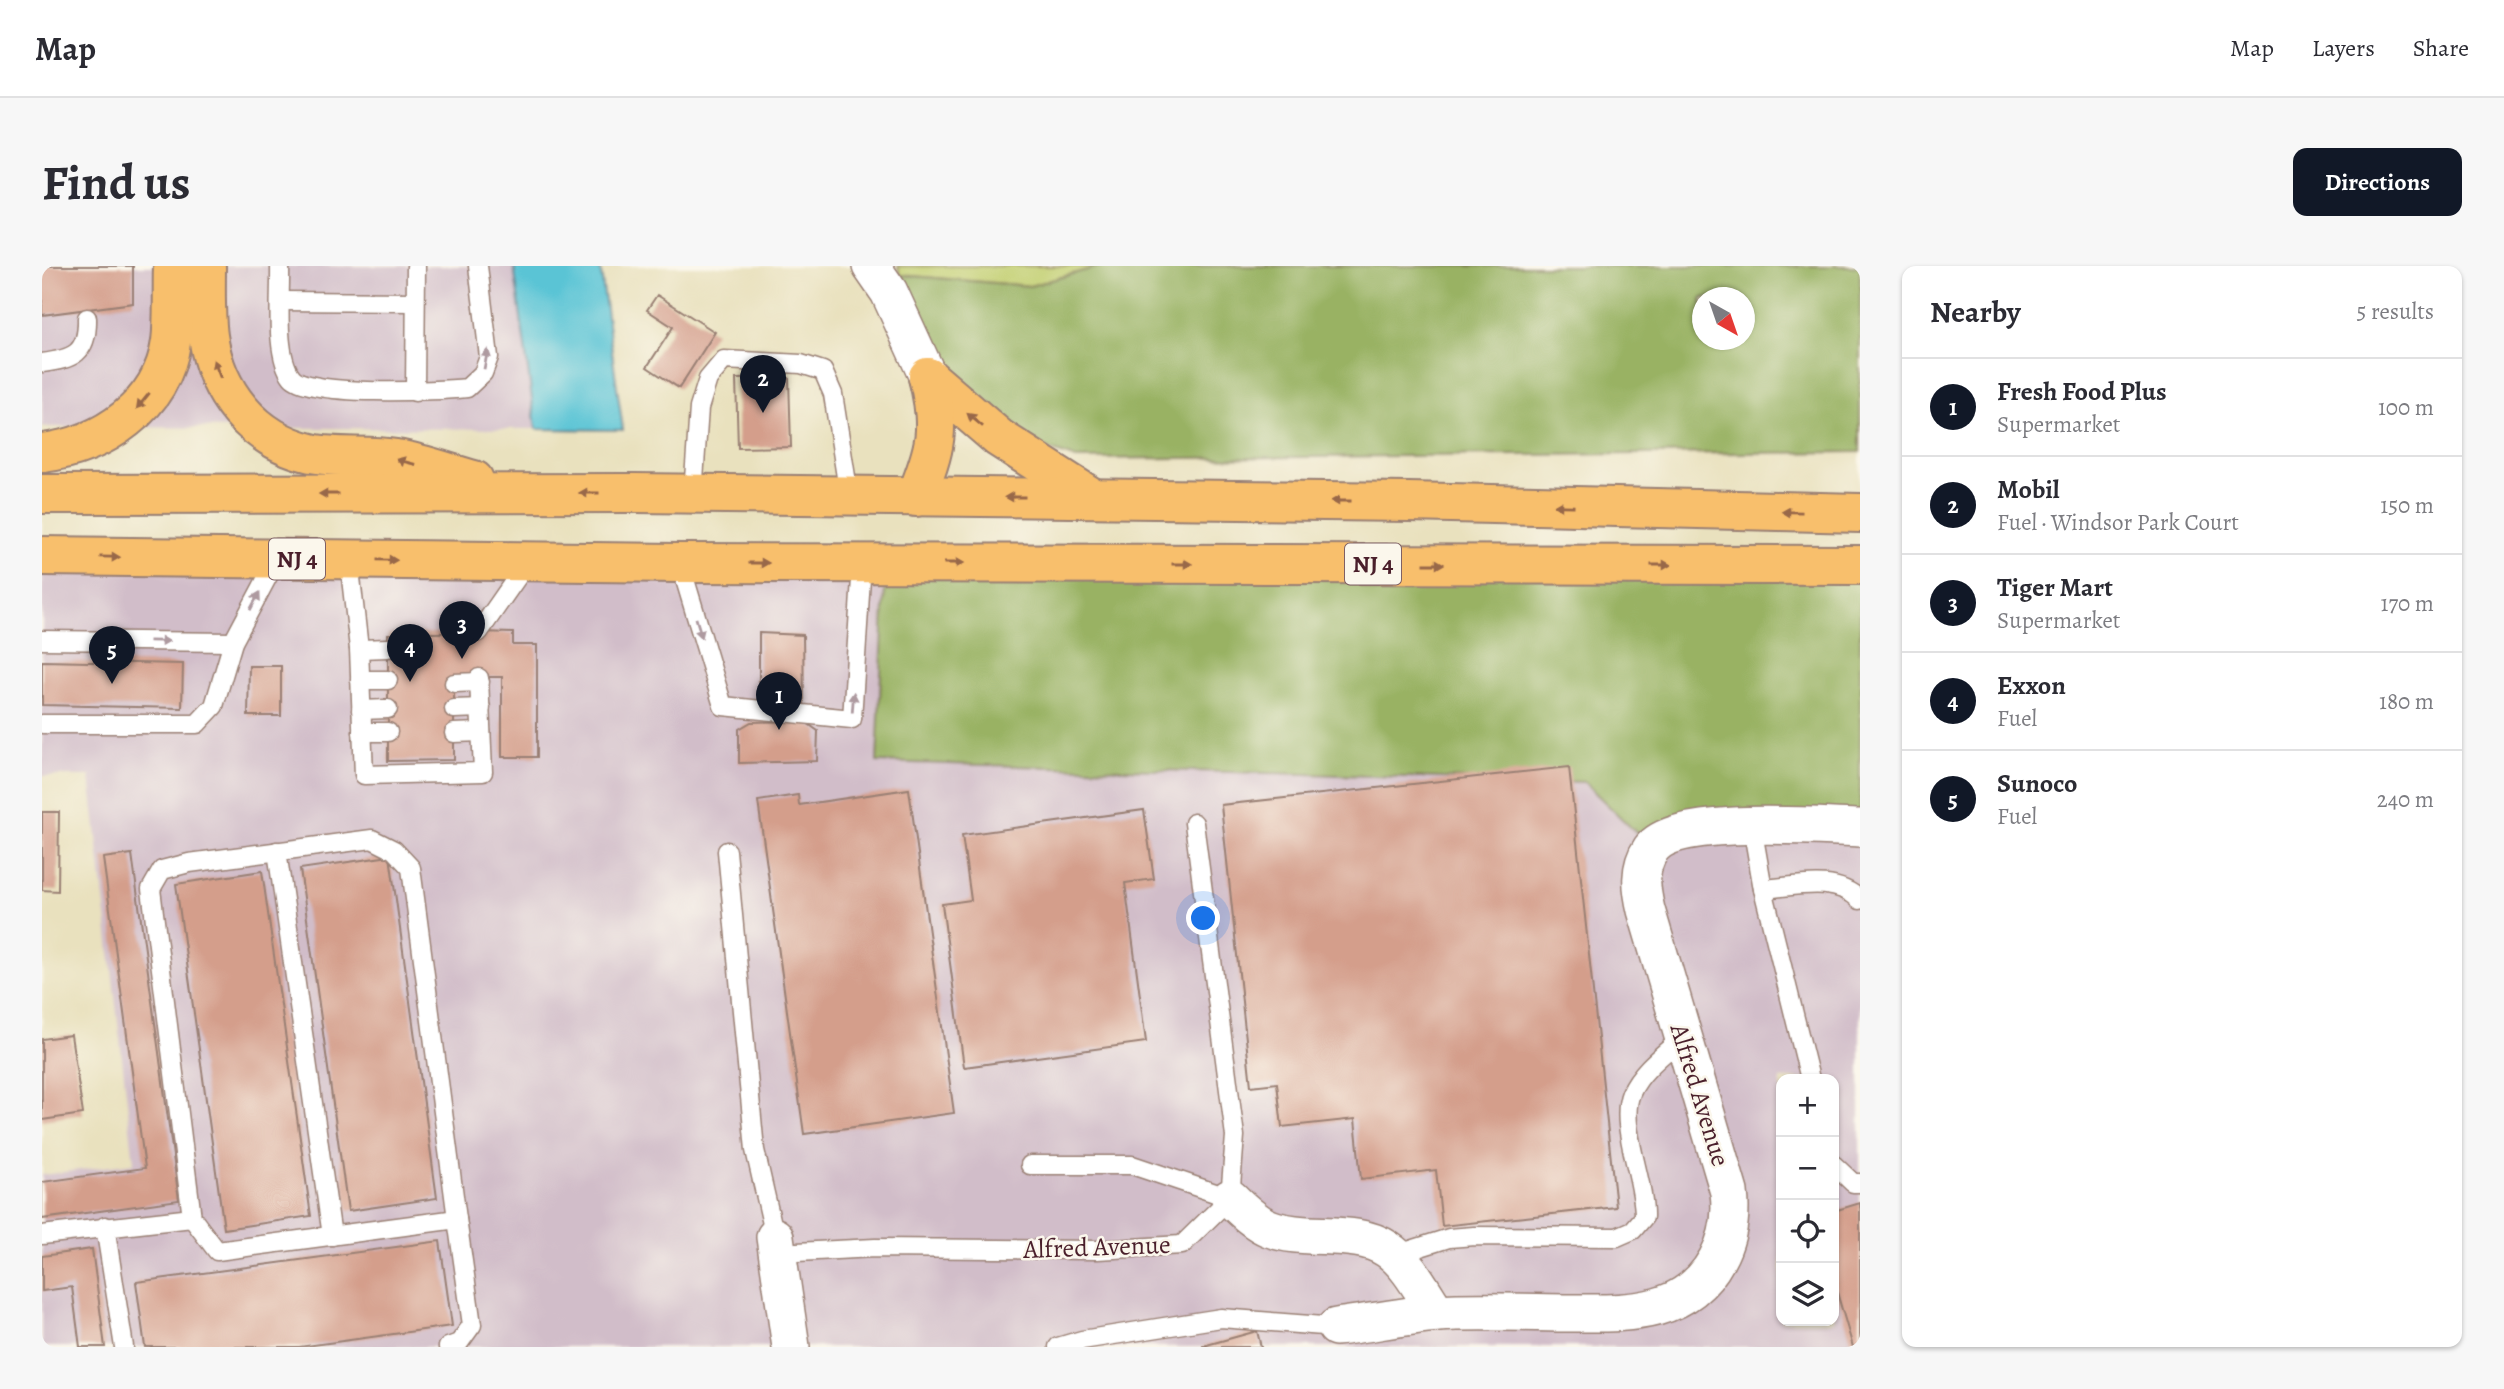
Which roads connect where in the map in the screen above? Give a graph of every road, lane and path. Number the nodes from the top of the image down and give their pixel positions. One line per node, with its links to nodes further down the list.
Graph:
1 (173, 266): 13 (highway, one-way to 13)
2 (206, 266): 14 (highway, one-way to 2)
3 (280, 266): 7 (lane)
4 (415, 266): 8 (lane)
5 (478, 266): 12 (lane, one-way to 5)
6 (871, 266): 11 (street)
7 (281, 301): 8 (lane); 12 (lane)
8 (415, 302): 12 (lane)
9 (87, 318): 10 (lane)
10 (42, 363)
11 (928, 377): 18 (highway); 19 (highway, one-way to 11)
12 (415, 392)
13 (42, 453)
14 (532, 493): 15 (highway, one-way to 15); 16 (highway, one-way to 14)
15 (42, 494)
16 (693, 494): 17 (highway); 17 (lane)
17 (849, 496): 18 (highway)
18 (916, 497): 19 (highway, one-way to 18)
19 (1093, 498): 20 (highway, one-way to 19)
20 (1860, 513)
21 (42, 556): 22 (highway, NJ 4, one-way to 22)
22 (277, 559): 23 (highway, NJ 4); 30 (lane, one-way to 22)
23 (349, 560): 24 (highway, NJ 4, one-way to 24); 32 (lane)
24 (540, 562): 25 (highway, NJ 4); 28 (lane)
25 (680, 563): 26 (highway, NJ 4, one-way to 26); 26 (lane, one-way to 26)
26 (862, 563): 27 (highway, NJ 4, one-way to 27)
27 (1860, 565)
28 (479, 632)
29 (42, 640): 30 (lane, one-way to 30)
30 (233, 642): 40 (lane)
31 (388, 648): 32 (lane)
32 (359, 649): 33 (lane)
33 (360, 680): 34 (lane); 37 (lane)
34 (388, 680)
35 (454, 682): 36 (lane)
36 (481, 708): 39 (lane); 42 (lane)
37 (361, 709): 38 (lane); 41 (lane)
38 (388, 709)
39 (454, 709)
40 (42, 724)
41 (362, 732): 42 (lane); 43 (lane)
42 (481, 732): 44 (lane)
43 (388, 733)
44 (454, 733)
45 (1194, 824): 57 (lane)
46 (1752, 827): 47 (street, Alfred Avenue); 50 (lane); 52 (street, Alfred Avenue)
47 (1860, 828)
48 (727, 850): 63 (lane)
49 (277, 851): 58 (lane); 59 (lane); 62 (lane)
50 (1763, 889): 51 (lane); 53 (lane)
51 (1860, 900)
52 (1683, 1037): 64 (lane); 65 (street, Alfred Avenue)
53 (1809, 1074)
54 (1030, 1165): 57 (lane)
55 (1839, 1170): 56 (lane)
56 (1860, 1183)
57 (1230, 1198): 63 (lane, Alfred Avenue); 64 (street)
58 (192, 1218): 60 (lane); 62 (lane)
59 (457, 1219): 62 (lane); 68 (lane)
60 (105, 1226): 61 (lane); 67 (lane)
61 (42, 1235)
62 (332, 1236)
63 (776, 1245): 69 (street)
64 (1395, 1255): 65 (street)
65 (1437, 1313): 66 (street, Alfred Avenue)
66 (1336, 1327): 70 (lane)
67 (124, 1347)
68 (449, 1347)
69 (791, 1347)
70 (1058, 1347)

